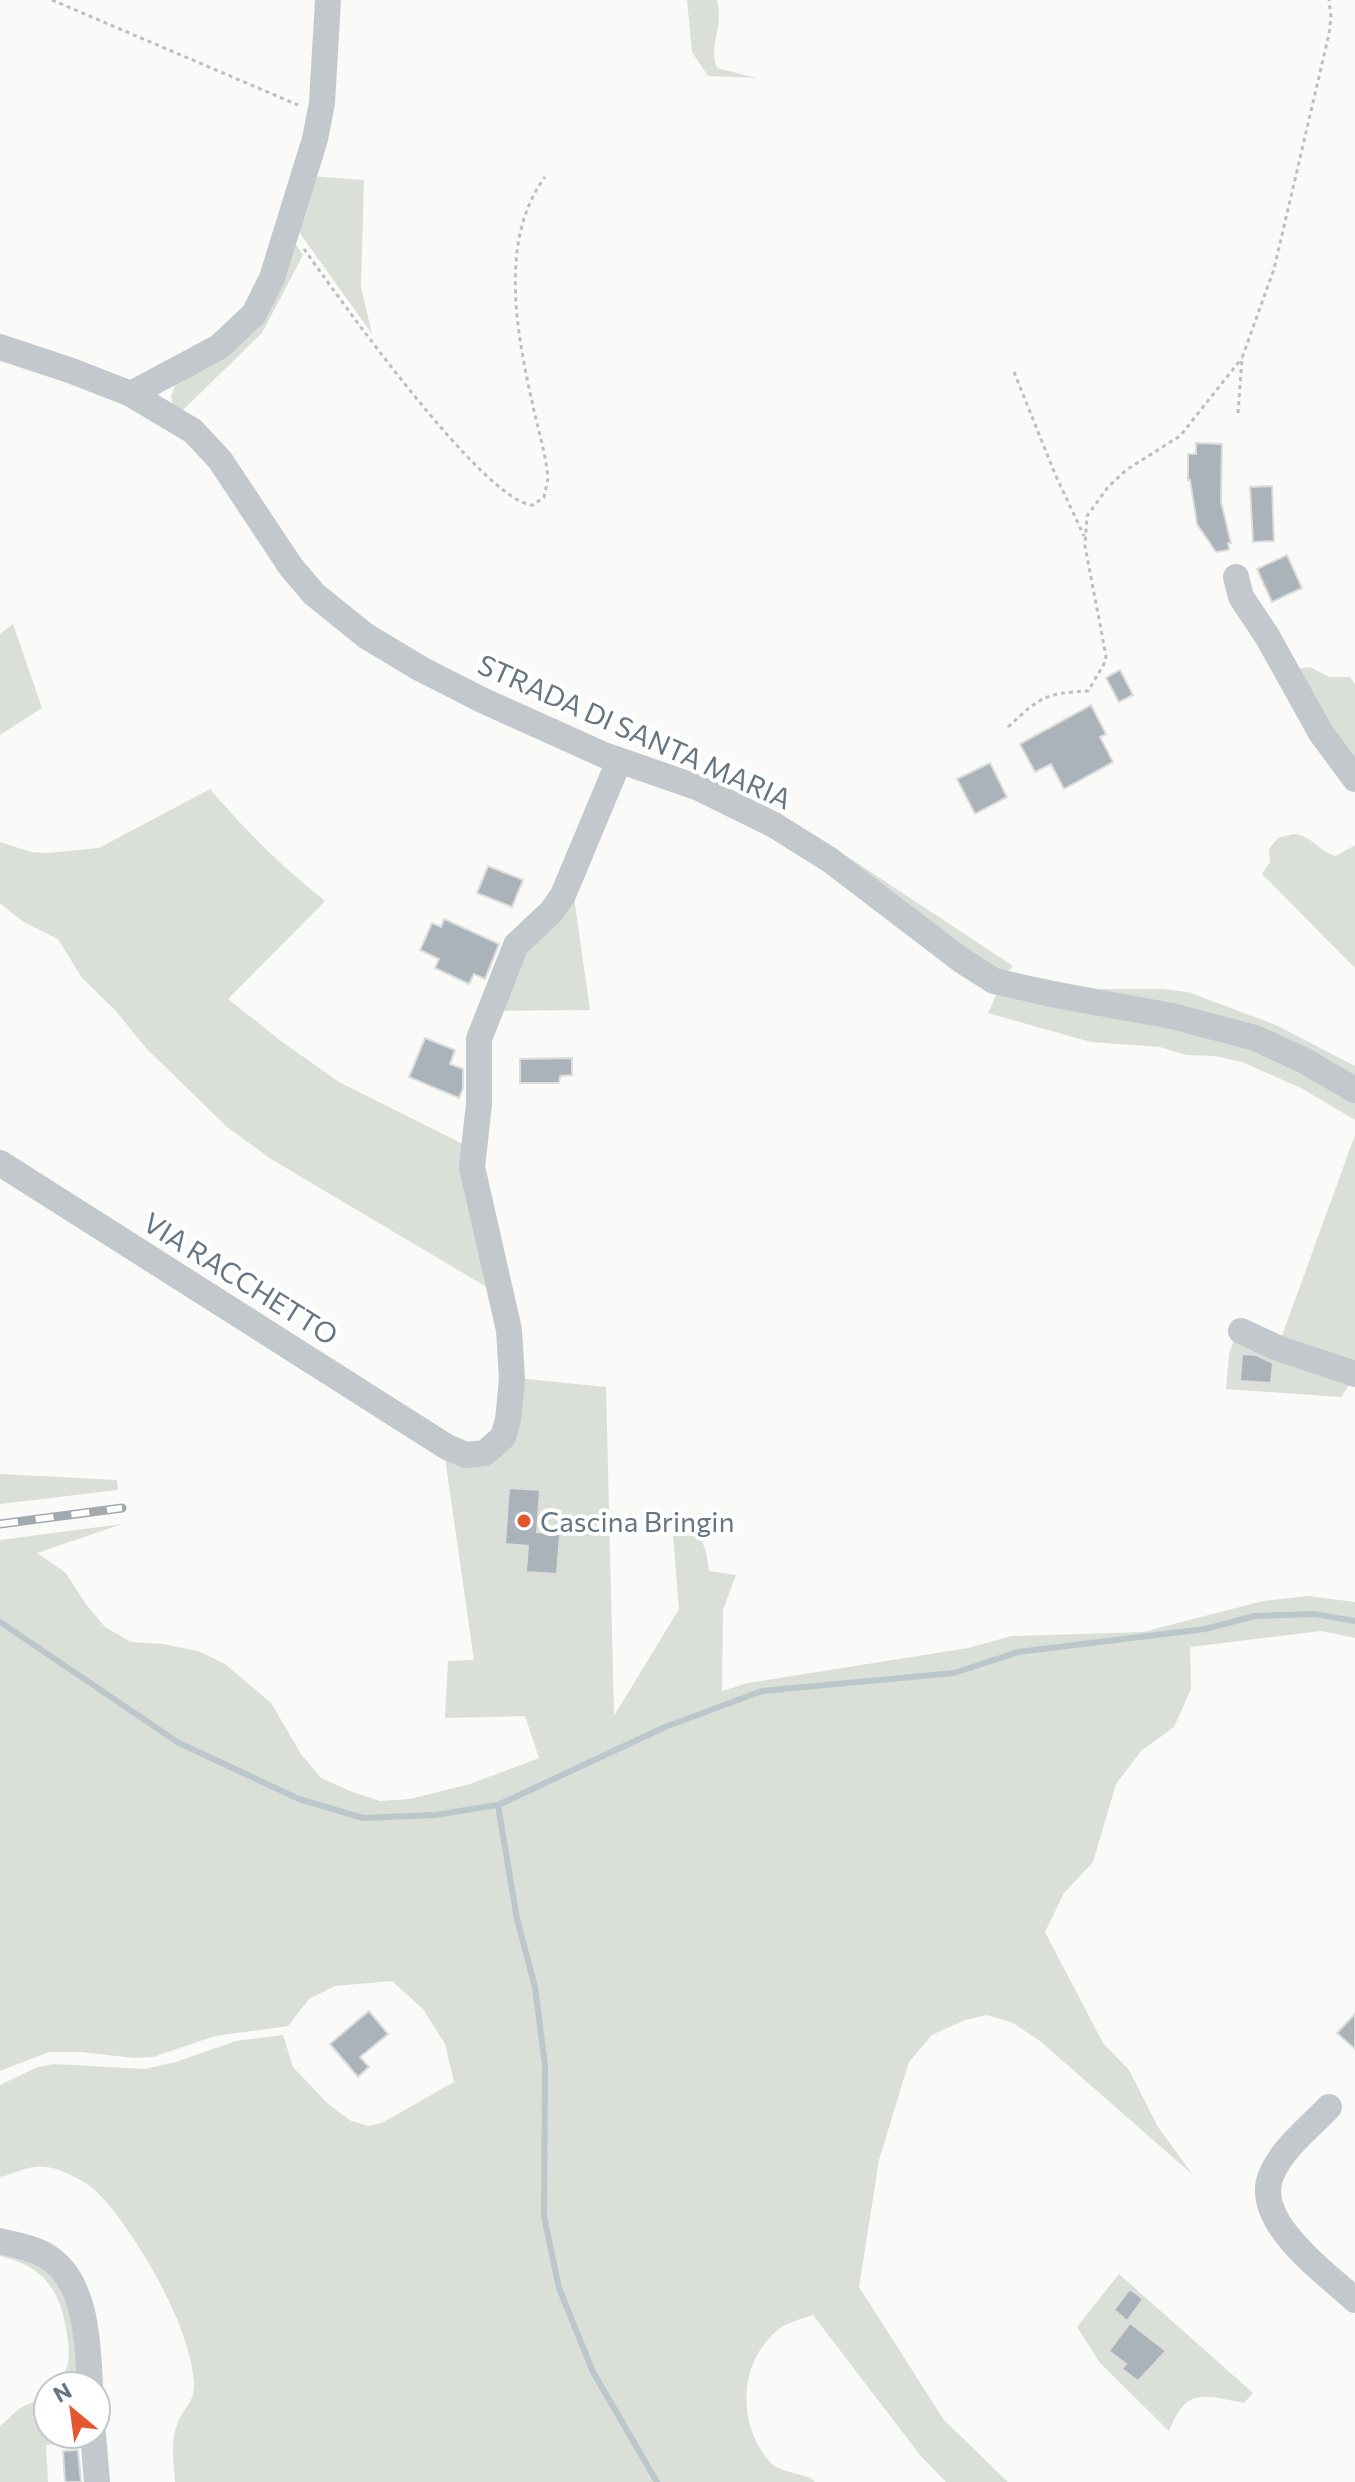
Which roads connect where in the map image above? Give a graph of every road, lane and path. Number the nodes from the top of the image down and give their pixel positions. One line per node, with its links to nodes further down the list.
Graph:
1 (52, 0): 4 (path)
2 (328, 0): 4 (street)
3 (1329, 0): 8 (path)
4 (320, 115): 6 (street)
5 (545, 177): 6 (path)
6 (288, 226): 10 (street)
7 (0, 347): 10 (street, STRADA DI SANTA MARIA)
8 (1242, 358): 11 (path); 12 (path)
9 (1014, 372): 12 (path)
10 (131, 394): 15 (street, STRADA DI SANTA MARIA)
11 (1238, 413)
12 (1084, 536): 14 (path)
13 (1236, 577): 16 (street)
14 (1008, 727)
15 (619, 761): 17 (street, STRADA DI SANTA MARIA); 18 (street, VIA RACCHETTO)
16 (1355, 779)
17 (1355, 1090)
18 (0, 1163)
19 (1241, 1331): 20 (street)
20 (1355, 1374)
21 (1329, 2107): 23 (street)
22 (0, 2241): 24 (street)
23 (1355, 2300)
24 (88, 2370)
25 (94, 2450): 26 (street)
26 (97, 2482)

